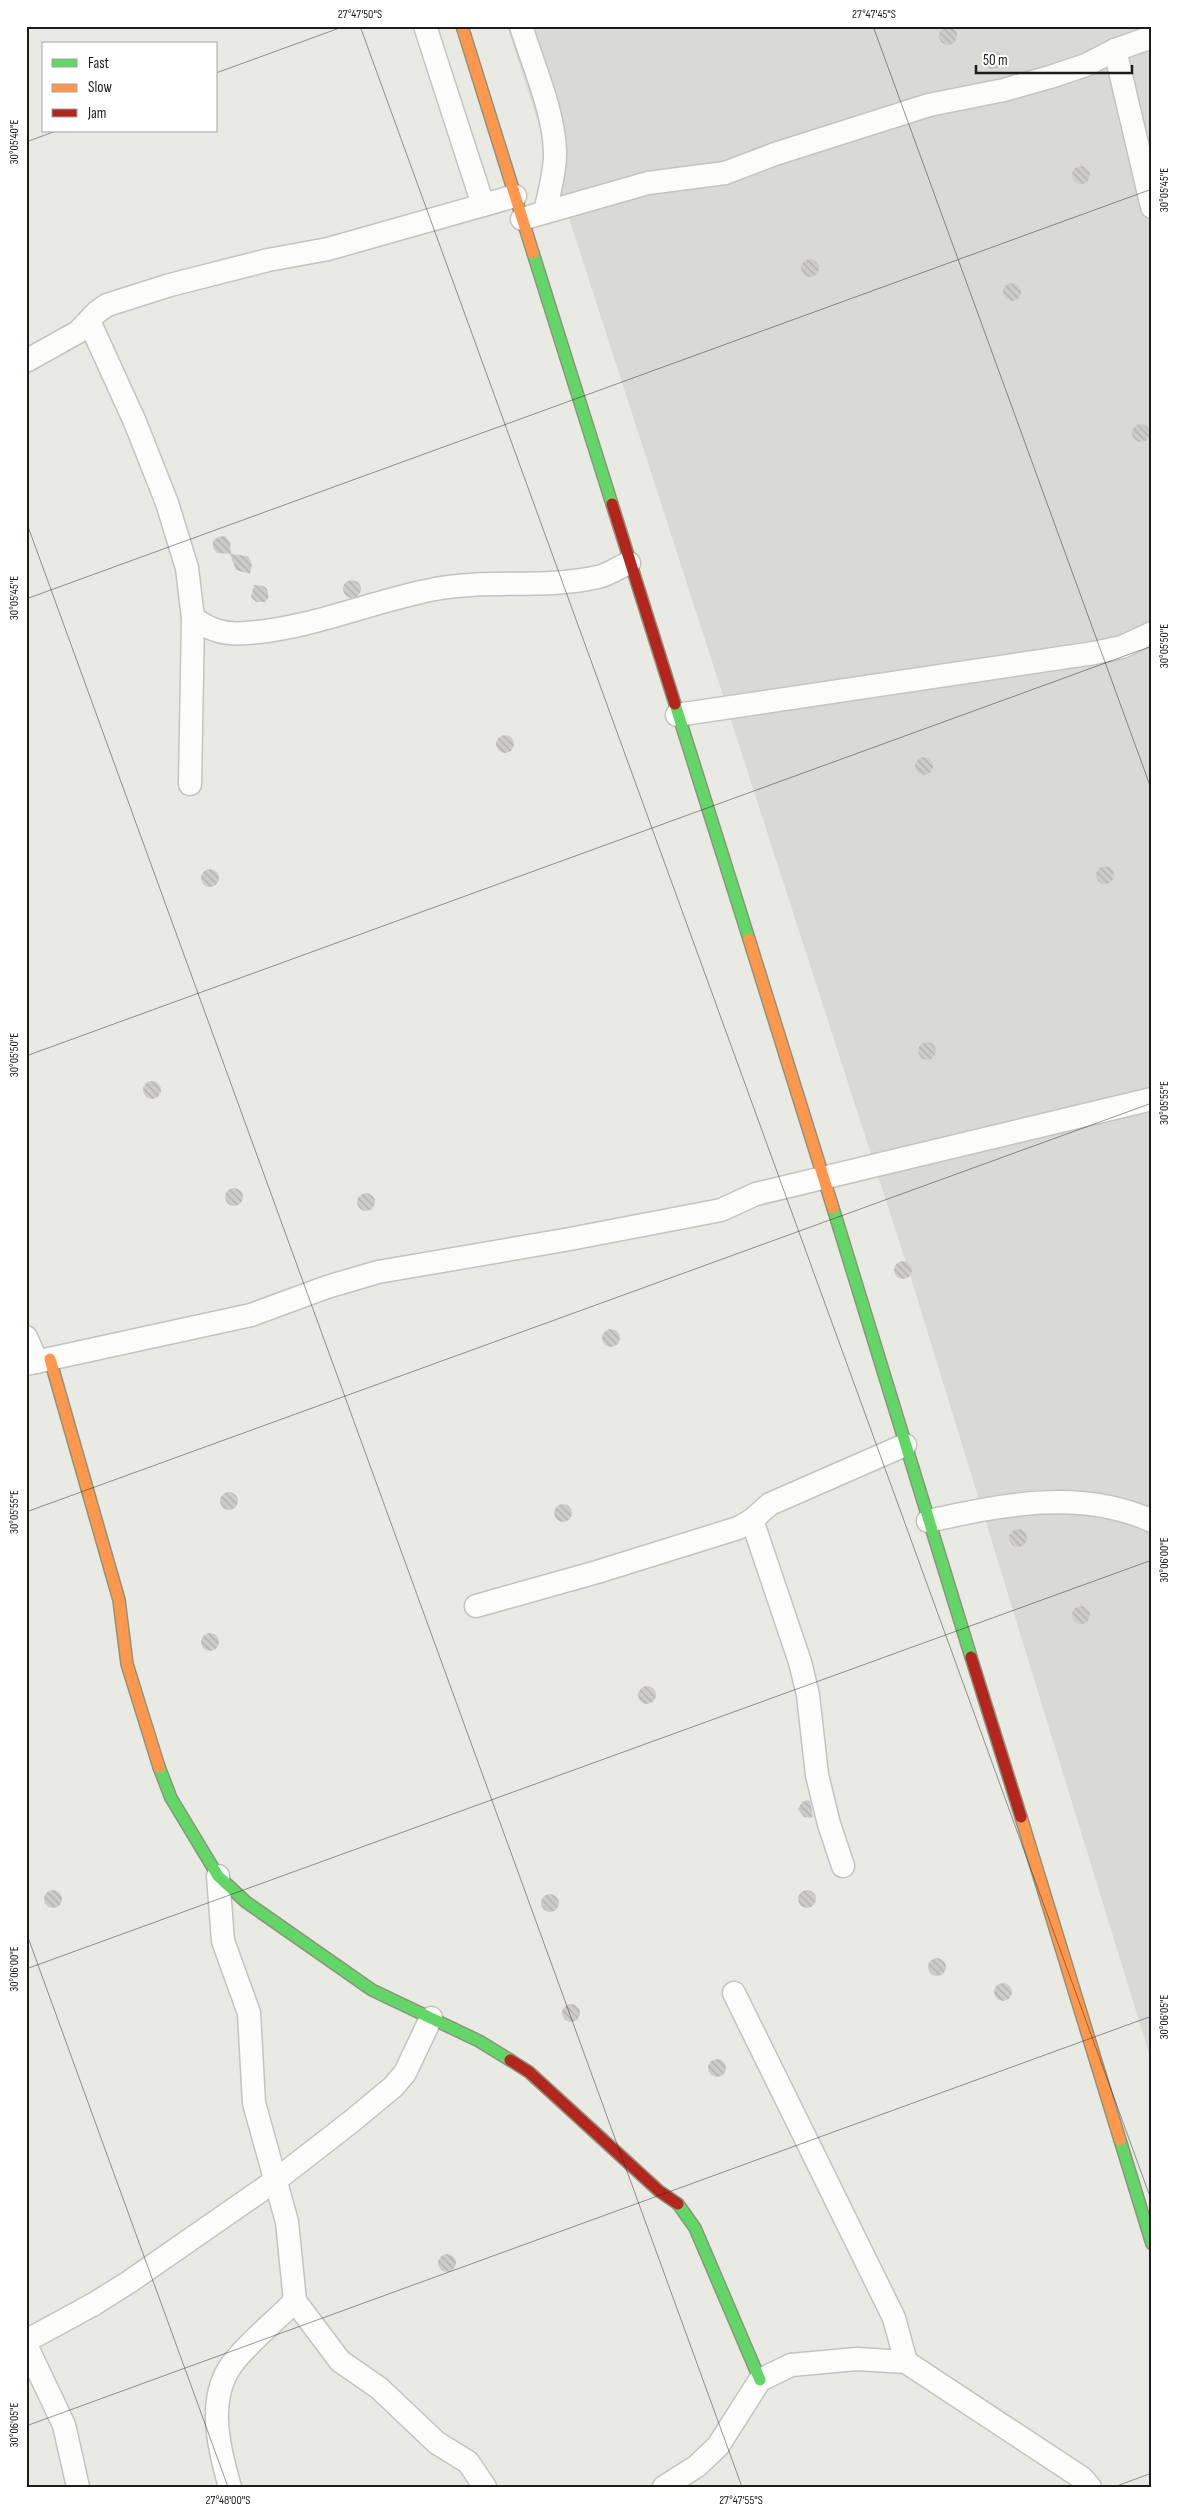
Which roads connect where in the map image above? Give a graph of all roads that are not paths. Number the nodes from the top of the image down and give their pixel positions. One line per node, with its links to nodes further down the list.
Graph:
1 (425, 26): 8 (street)
2 (462, 26): 7 (street)
3 (521, 26): 10 (street)
4 (1137, 26): 6 (street)
5 (1152, 37): 6 (street)
6 (1115, 50): 9 (street); 10 (street)
7 (515, 196): 8 (street); 11 (street)
8 (483, 205): 12 (street)
9 (1152, 207)
10 (545, 212): 11 (street)
11 (522, 219): 14 (street)
12 (89, 321): 13 (street); 15 (street)
13 (26, 361)
14 (629, 563): 15 (street); 17 (street)
15 (193, 618): 18 (street)
16 (1152, 633): 17 (street)
17 (677, 715): 20 (street)
18 (190, 784)
19 (1152, 1099): 20 (street)
20 (824, 1179): 22 (street); 23 (street)
21 (26, 1337): 22 (street)
22 (38, 1361): 29 (street)
23 (905, 1445): 24 (street); 25 (street)
24 (752, 1520): 27 (street); 28 (street)
25 (928, 1521): 26 (street); 33 (street)
26 (1152, 1521)
27 (476, 1606)
28 (843, 1866)
29 (218, 1876): 31 (street); 32 (street)
30 (734, 1993): 36 (street)
31 (431, 2018): 32 (street); 37 (street)
32 (276, 2180): 34 (street); 35 (street)
33 (1152, 2244)
34 (295, 2301): 39 (street); 40 (street)
35 (26, 2343): 38 (street)
36 (906, 2362): 37 (street); 42 (street)
37 (760, 2380): 41 (street)
38 (78, 2487)
39 (230, 2487)
40 (485, 2487)
41 (664, 2487)
42 (1090, 2487)

